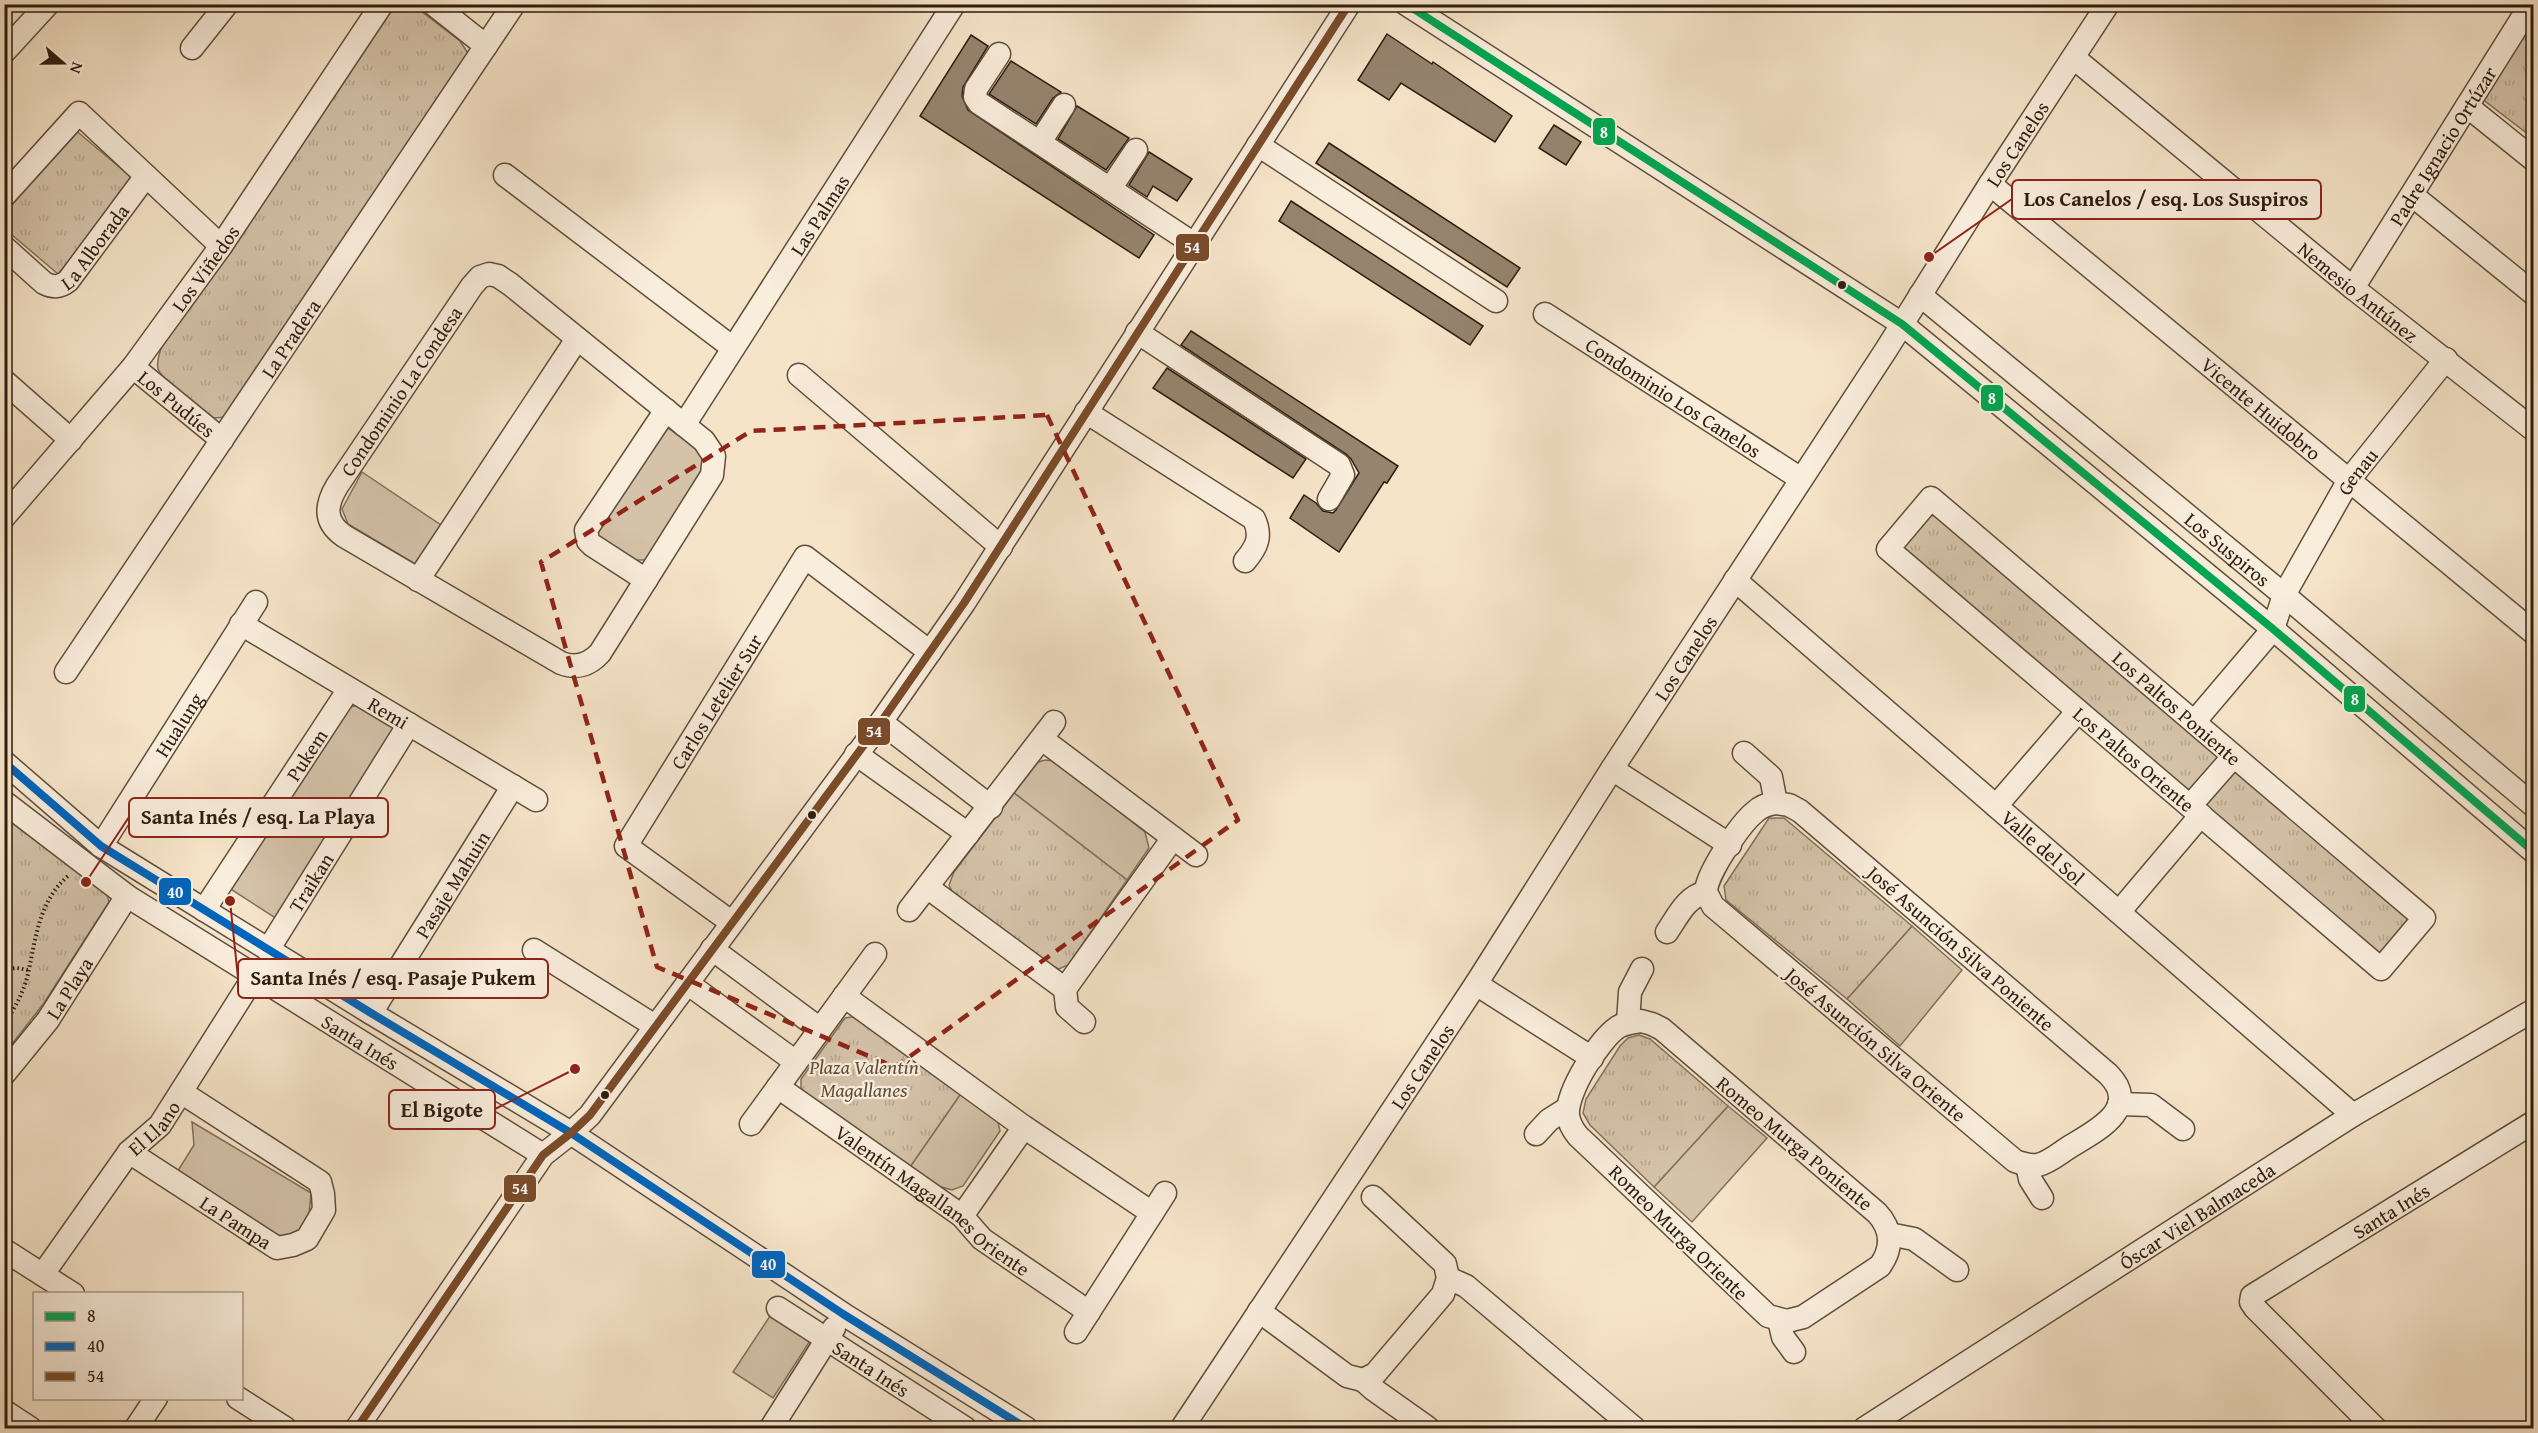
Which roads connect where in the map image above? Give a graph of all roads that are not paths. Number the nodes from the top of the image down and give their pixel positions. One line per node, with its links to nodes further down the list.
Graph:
1 (48, 4): 13 (street)
2 (227, 4): 12 (street)
3 (382, 4): 29 (street, Los Viñedos)
4 (433, 4): 11 (street)
5 (514, 4): 11 (street, La Pradera)
6 (954, 4): 39 (street, Las Palmas)
7 (1349, 4): 19 (street)
8 (1406, 4): 36 (street, Los Suspiros)
9 (2108, 4): 15 (street, Los Canelos)
10 (2531, 4): 17 (street, Padre Ignacio Ortúzar)
11 (486, 46): 49 (street, La Pradera)
12 (192, 48)
13 (4, 52)
14 (999, 54): 18 (street)
15 (2074, 58): 24 (street, Los Canelos); 31 (street, Nemesio Antúnez)
16 (1064, 105): 18 (street)
17 (2467, 106): 21 (street); 26 (street, Padre Ignacio Ortúzar)
18 (1040, 142): 25 (street)
19 (1258, 145): 28 (street); 34 (street)
20 (1136, 150): 25 (street)
21 (2534, 160)
22 (505, 175): 39 (street)
23 (146, 176): 27 (street); 29 (street); 30 (street, La Alborada)
24 (1990, 184): 33 (street, Los Canelos); 51 (street, Vicente Huidobro)
25 (1110, 189): 28 (street)
26 (2412, 195): 31 (street, Padre Ignacio Ortúzar); 32 (street)
27 (4, 196)
28 (1194, 244): 37 (street)
29 (221, 246): 41 (street, Los Viñedos)
30 (4, 247)
31 (2354, 288): 40 (street, Nemesio Antúnez)
32 (2534, 294)
33 (1920, 296): 36 (street, Los Canelos); 60 (street, Los Suspiros)
34 (1496, 300)
35 (1545, 314): 50 (street, Condominio Los Canelos)
36 (1902, 324): 50 (street, Los Canelos); 63 (street, Los Suspiros)
37 (1137, 332): 45 (street); 52 (street)
38 (577, 339): 44 (street, Condominio La Condesa); 57 (street); 57 (street, Condominio La Condesa)
39 (733, 348): 46 (street, Las Palmas)
40 (2446, 359): 47 (street, Nemesio Antúnez); 51 (street, Genau)
41 (133, 367): 48 (street, Los Viñedos); 49 (street, Los Pudúes)
42 (799, 375): 54 (street)
43 (4, 381): 48 (street)
44 (666, 410): 46 (street, Condominio La Condesa); 58 (street)
45 (1086, 412): 54 (street); 56 (street)
46 (684, 425): 58 (street, Condominio La Condesa)
47 (2534, 430)
48 (71, 440): 53 (street, Los Viñedos)
49 (222, 440): 66 (street, La Pradera)
50 (1801, 479): 59 (street, Los Canelos)
51 (2349, 480): 60 (street, Genau); 64 (street, Vicente Huidobro)
52 (1329, 499)
53 (4, 517)
54 (1001, 547): 65 (street)
55 (1887, 549): 68 (street, Los Paltos Oriente); 69 (street, Los Paltos Poniente)
56 (1245, 561)
57 (418, 580): 58 (street, Condominio La Condesa)
58 (646, 580)
59 (1735, 580): 76 (street, Los Canelos); 82 (street, Valle del Sol)
60 (2284, 594): 63 (street, Genau); 78 (street, Los Suspiros)
61 (256, 602): 62 (street, Hualung)
62 (242, 624): 67 (street, Remi); 89 (street, Hualung)
63 (2273, 629): 69 (street); 85 (street, Los Suspiros)
64 (2534, 633)
65 (930, 652): 70 (street); 98 (street, Carlos Letelier Sur)
66 (66, 672)
67 (349, 688): 71 (street, Remi); 95 (street, Pukem)
68 (2078, 711): 82 (street); 84 (street, Los Paltos Oriente)
69 (2195, 721): 74 (street, Los Paltos Poniente)
70 (881, 722): 73 (street); 83 (street)
71 (408, 724): 77 (street, Remi); 101 (street, Traikan)
72 (1744, 753): 81 (street)
73 (856, 754): 86 (street); 98 (street)
74 (2233, 757): 84 (street); 105 (street, Los Paltos Poniente)
75 (4, 762): 89 (street, Santa Inés)
76 (1612, 769): 88 (street); 108 (street, Los Canelos)
77 (513, 786): 79 (street, Remi); 112 (street, Pasaje Mahuin)
78 (2531, 798): 85 (street)
79 (536, 800)
80 (4, 802): 94 (street, Santa Inés)
81 (1776, 803): 88 (street); 122 (street, José Asunción Silva Poniente)
82 (1996, 806): 97 (street, Valle del Sol)
83 (990, 807): 86 (street); 87 (street)
84 (2195, 811): 97 (street); 105 (street, Los Paltos Oriente)
85 (2507, 830): 90 (street, Los Suspiros)
86 (968, 834): 92 (street)
87 (1173, 838): 91 (street); 109 (street)
88 (1730, 845): 93 (street)
89 (101, 846): 95 (street, Santa Inés)
90 (2534, 852)
91 (1196, 855)
92 (927, 887): 96 (street); 109 (street)
93 (1706, 891): 99 (street); 133 (street, José Asunción Silva Oriente)
94 (127, 896): 106 (street, Santa Inés); 119 (street, La Playa)
95 (204, 910): 101 (street, Santa Inés)
96 (909, 910)
97 (2119, 912): 124 (street, Valle del Sol)
98 (732, 922): 100 (street)
99 (1667, 932)
100 (712, 949): 107 (street); 116 (street)
101 (268, 950): 112 (street, Santa Inés)
102 (534, 950): 115 (street)
103 (875, 954): 110 (street)
104 (1642, 969): 114 (street)
105 (2381, 969)
106 (255, 975): 121 (street, El Llano); 132 (street, Santa Inés)
107 (687, 983): 115 (street); 118 (street)
108 (1476, 984): 117 (street); 146 (street, Los Canelos)
109 (1065, 989): 113 (street)
110 (844, 996): 116 (street); 127 (street)
111 (2534, 1010): 124 (street, Óscar Viel Balmaceda)
112 (371, 1013): 129 (street, Santa Inés)
113 (1084, 1022)
114 (1628, 1023): 117 (street); 139 (street, Romeo Murga Poniente)
115 (655, 1026): 129 (street)
116 (820, 1029): 118 (street)
117 (1592, 1058): 123 (street)
118 (796, 1062): 120 (street)
119 (4, 1074)
120 (778, 1087): 126 (street); 138 (street, Valentín Magallanes Oriente)
121 (181, 1092): 131 (street, El Llano); 131 (street, La Pampa)
122 (2119, 1104): 128 (street); 133 (street)
123 (1568, 1108): 130 (street); 149 (street, Romeo Murga Oriente)
124 (2353, 1115): 168 (street, Óscar Viel Balmaceda)
125 (2534, 1122): 169 (street, Santa Inés)
126 (752, 1124)
127 (1024, 1127): 137 (street); 138 (street)
128 (2183, 1129)
129 (571, 1133): 132 (street); 148 (street, Santa Inés)
130 (1536, 1134)
131 (129, 1152): 142 (street, El Llano)
132 (543, 1155): 161 (street)
133 (2027, 1165): 136 (street)
134 (1165, 1193): 137 (street)
135 (1373, 1197): 143 (street)
136 (2042, 1198)
137 (1152, 1213): 147 (street)
138 (962, 1216): 147 (street, Valentín Magallanes Oriente)
139 (1889, 1234): 141 (street); 149 (street)
140 (4, 1250): 142 (street)
141 (1956, 1270)
142 (43, 1274): 144 (street)
143 (1448, 1278): 153 (street); 167 (street)
144 (71, 1292)
145 (778, 1308): 151 (street, Santa Inés)
146 (1259, 1311): 153 (street); 165 (street, Los Canelos)
147 (1089, 1312): 150 (street)
148 (843, 1314): 151 (street); 164 (street, Santa Inés)
149 (1779, 1320): 152 (street)
150 (1076, 1332)
151 (826, 1340): 157 (street, Santa Inés); 162 (street)
152 (1794, 1352)
153 (1363, 1380): 166 (street)
154 (155, 1400): 159 (street)
155 (241, 1400): 160 (street)
156 (4, 1412): 158 (street)
157 (932, 1420): 163 (street, Santa Inés)
158 (30, 1428)
159 (136, 1428)
160 (285, 1428)
161 (357, 1428)
162 (771, 1428)
163 (965, 1428)
164 (1026, 1428)
165 (1182, 1428)
166 (1428, 1428)
167 (1634, 1428)
168 (1866, 1428)
169 (2375, 1428)

